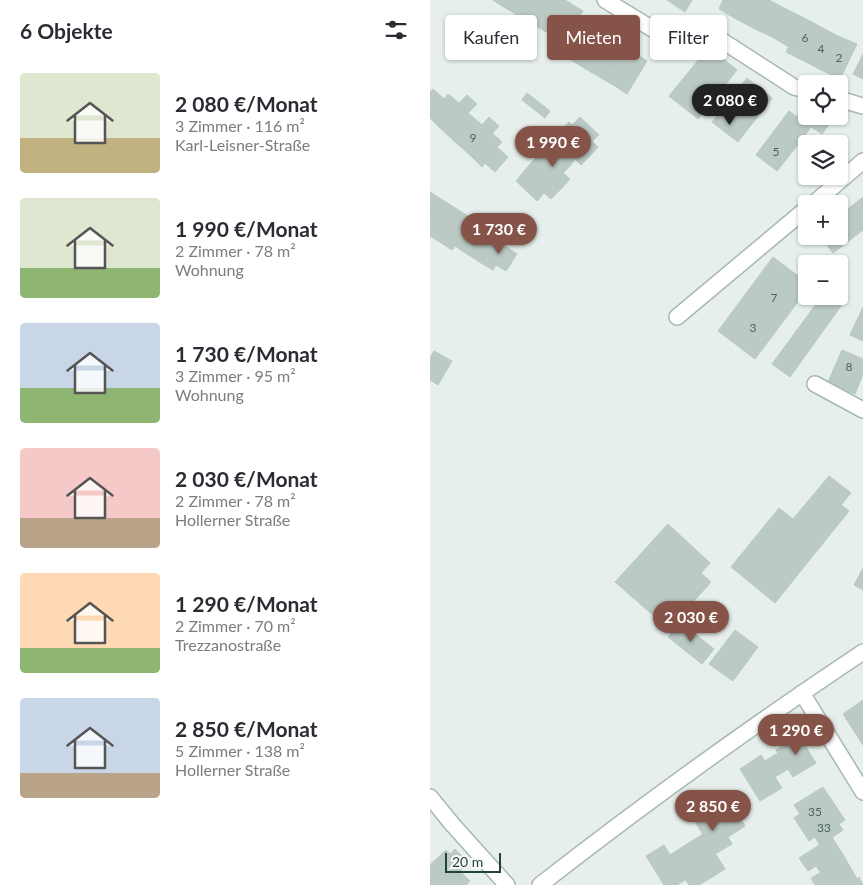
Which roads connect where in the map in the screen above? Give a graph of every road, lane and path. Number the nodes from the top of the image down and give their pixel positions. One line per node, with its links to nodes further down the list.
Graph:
1 (605, 0): 2 (street)
2 (650, 27)
3 (727, 44): 4 (street)
4 (798, 88)
5 (848, 102): 6 (street)
6 (863, 106)
7 (863, 161): 8 (street)
8 (823, 195)
9 (798, 216): 10 (street)
10 (678, 317)
11 (815, 384): 12 (street)
12 (863, 410)
13 (863, 652): 14 (street)
14 (802, 693): 15 (street); 18 (street)
15 (863, 792)
16 (430, 797): 17 (street)
17 (506, 885)
18 (540, 885)

